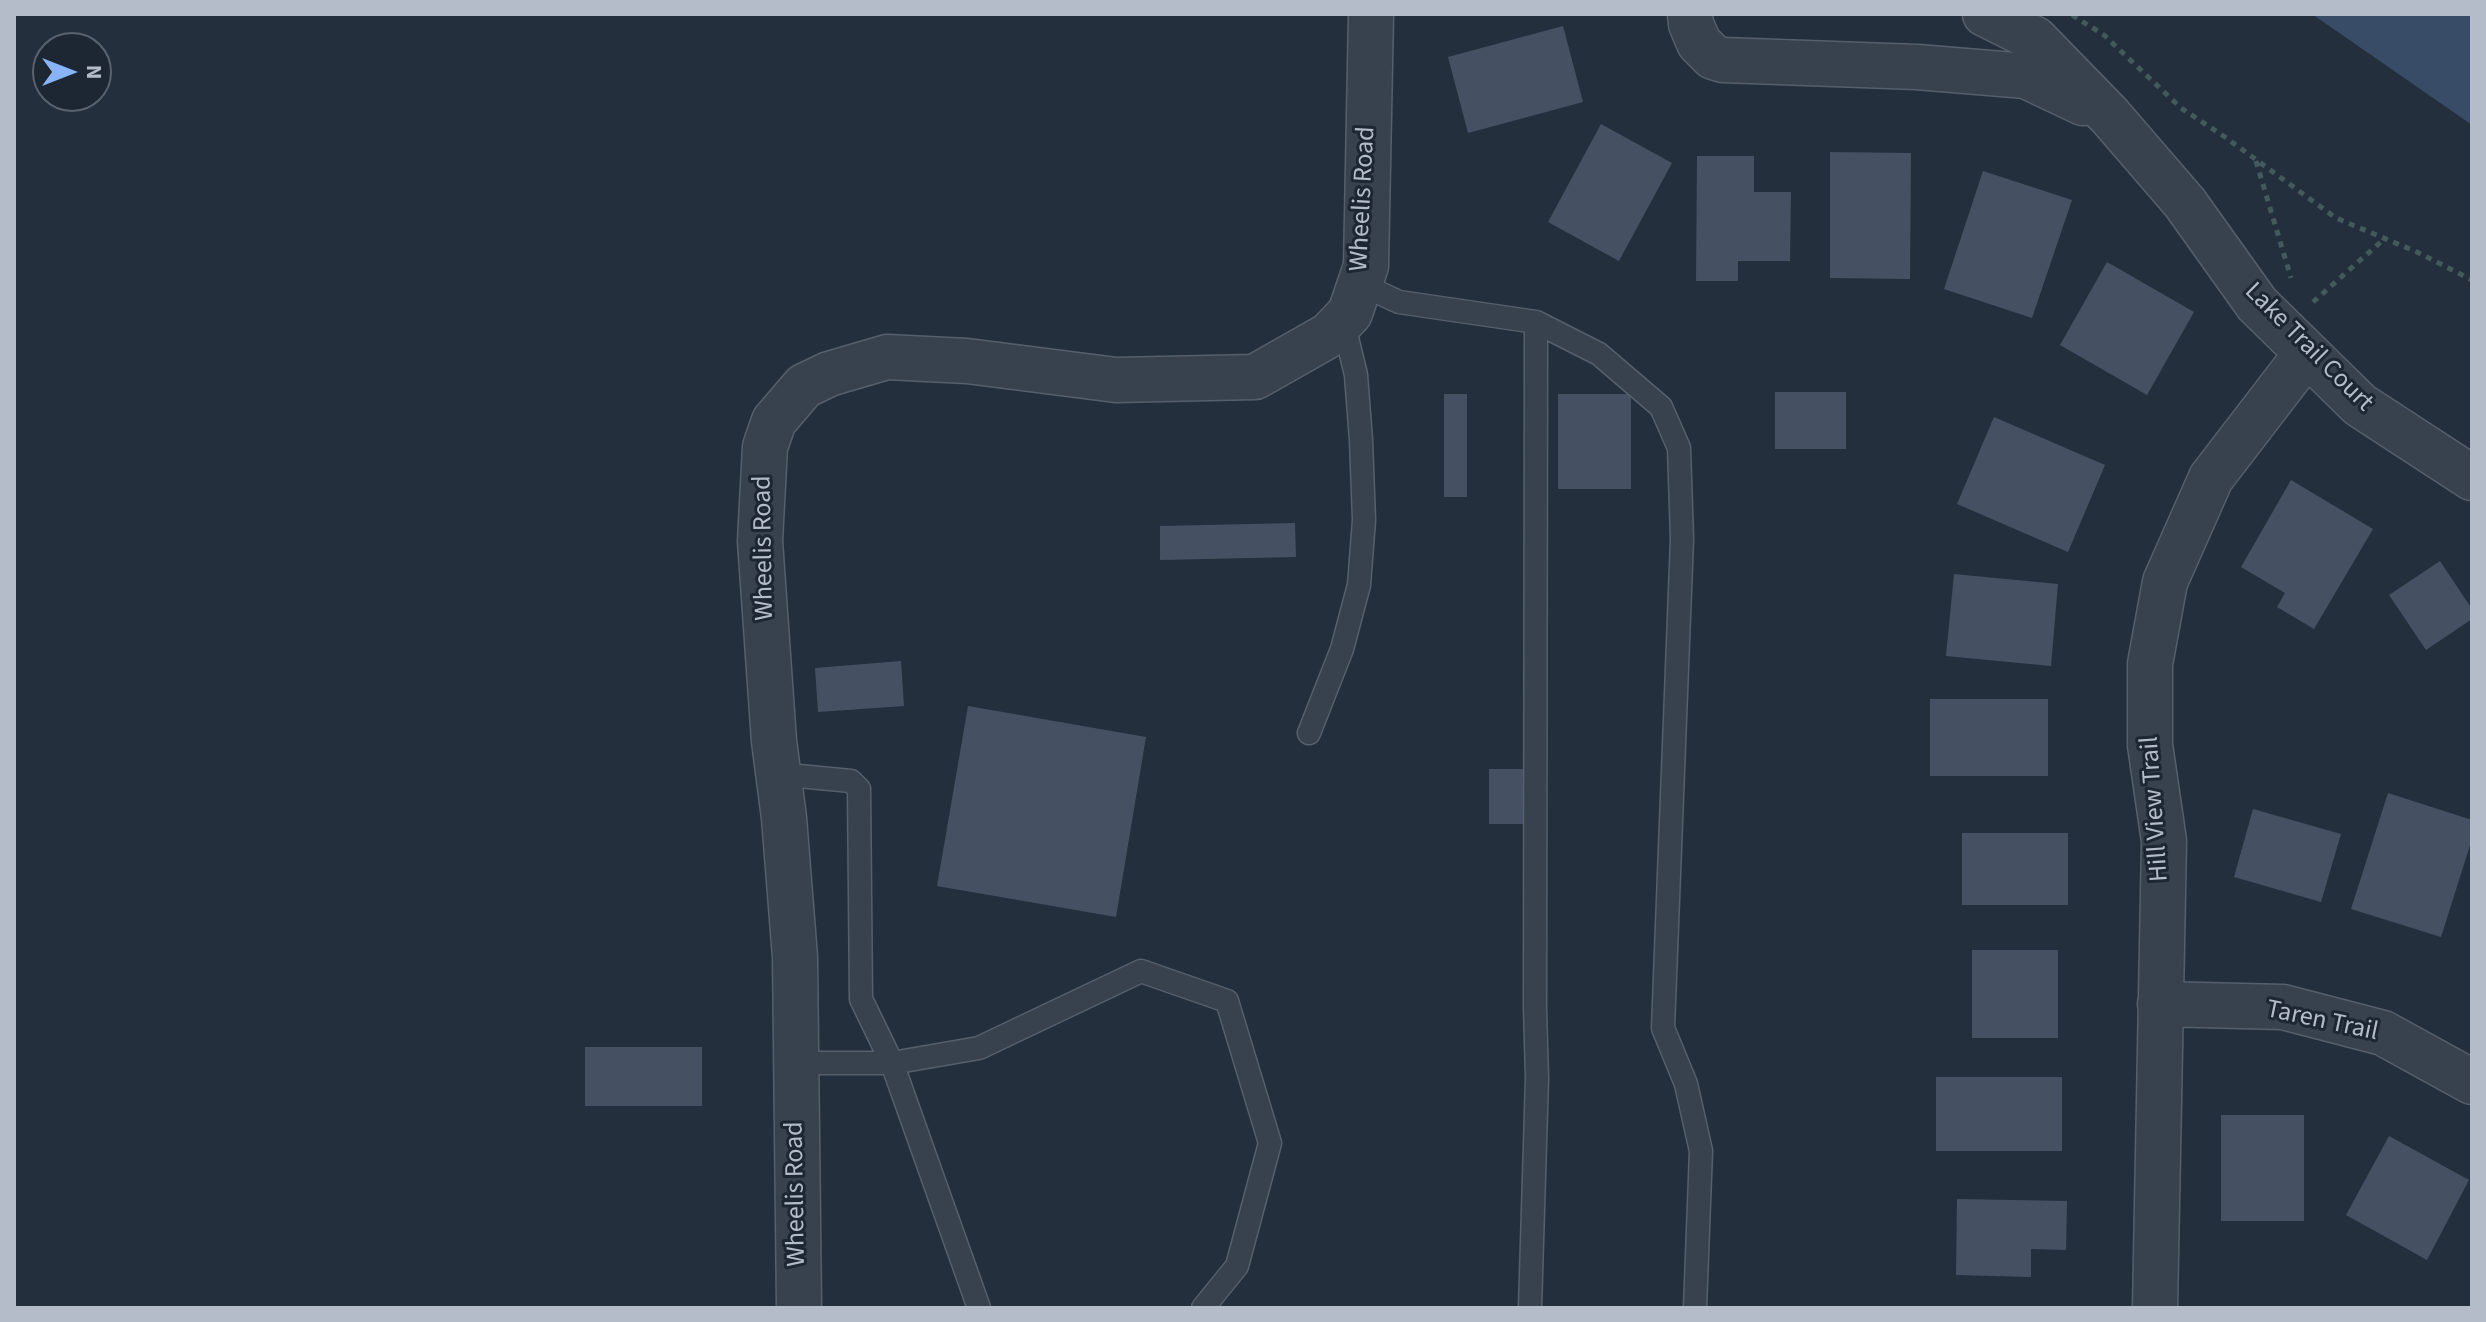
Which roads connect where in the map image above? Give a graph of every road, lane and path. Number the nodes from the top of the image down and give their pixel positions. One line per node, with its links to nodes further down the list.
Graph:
1 (1371, 14): 10 (street, Wheelis Road)
2 (1690, 14): 5 (street, Lake Trail Court)
3 (1985, 14): 5 (street, Lake Trail Court)
4 (2071, 14): 6 (path)
5 (2110, 116): 12 (street, Lake Trail Court)
6 (2256, 160): 7 (path); 9 (path)
7 (2383, 239): 8 (path); 12 (path)
8 (2472, 280)
9 (2292, 281)
10 (1351, 302): 11 (lane); 14 (lane); 15 (street, Wheelis Road)
11 (1536, 322): 23 (lane); 24 (lane)
12 (2304, 332): 13 (street, Lake Trail Court); 16 (street, Hill View Trail)
13 (2472, 478)
14 (1309, 733)
15 (778, 774): 17 (street, Wheelis Road); 18 (lane)
16 (2160, 1004): 19 (street, Taren Trail); 25 (street, Hill View Trail)
17 (795, 1063): 18 (lane); 20 (street, Wheelis Road)
18 (892, 1063): 21 (lane); 22 (lane)
19 (2472, 1082)
20 (799, 1308)
21 (979, 1308)
22 (1203, 1308)
23 (1530, 1308)
24 (1695, 1308)
25 (2155, 1308)

